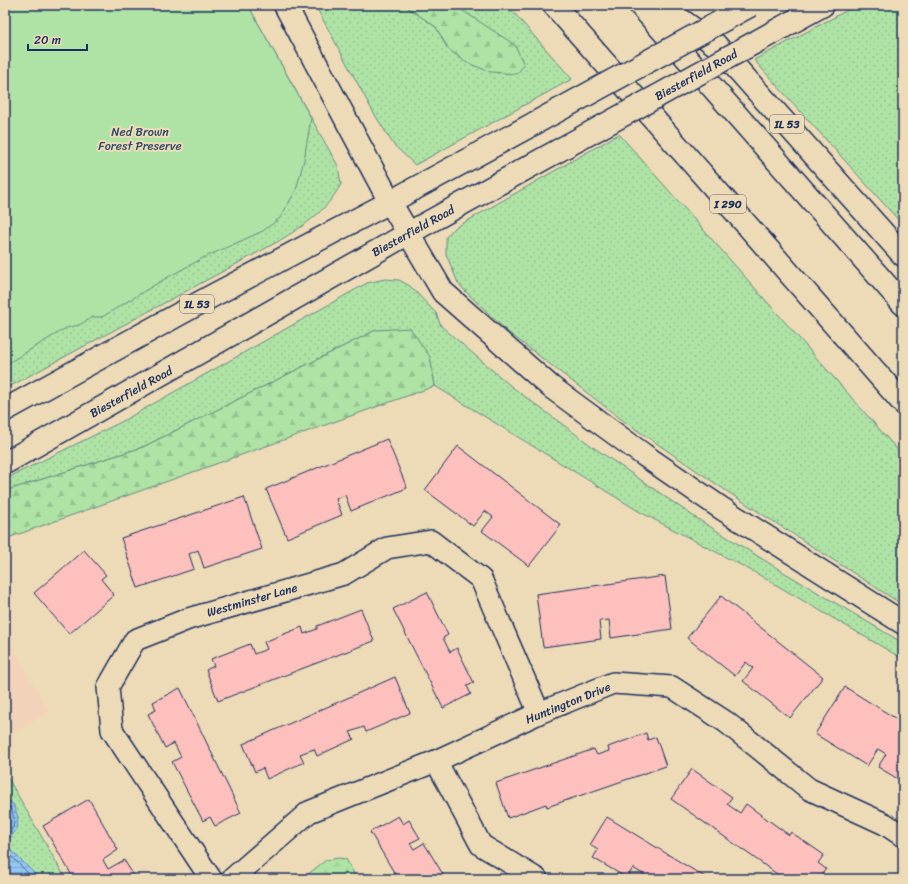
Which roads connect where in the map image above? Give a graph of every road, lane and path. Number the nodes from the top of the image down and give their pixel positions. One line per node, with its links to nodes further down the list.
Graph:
1 (285, 5): 7 (main road)
2 (554, 5): 11 (main road, I 290)
3 (640, 5): 10 (main road)
4 (660, 5): 9 (main road, IL 53)
5 (751, 5): 7 (main road, bridge)
6 (823, 5): 8 (main road, Biesterfield Road, bridge)
7 (390, 202): 8 (main road); 12 (main road, IL 53)
8 (409, 233): 13 (main road, Biesterfield Road); 14 (main road)
9 (903, 255)
10 (903, 304)
11 (903, 403)
12 (5, 410)
13 (5, 462)
14 (903, 623)
15 (539, 713): 16 (street, Huntington Drive); 17 (street, Huntington Drive); 18 (street, Westminster Lane)
16 (436, 761): 19 (street, Huntington Drive); 20 (street)
17 (903, 836)
18 (211, 879)
19 (232, 879)
20 (537, 879)

